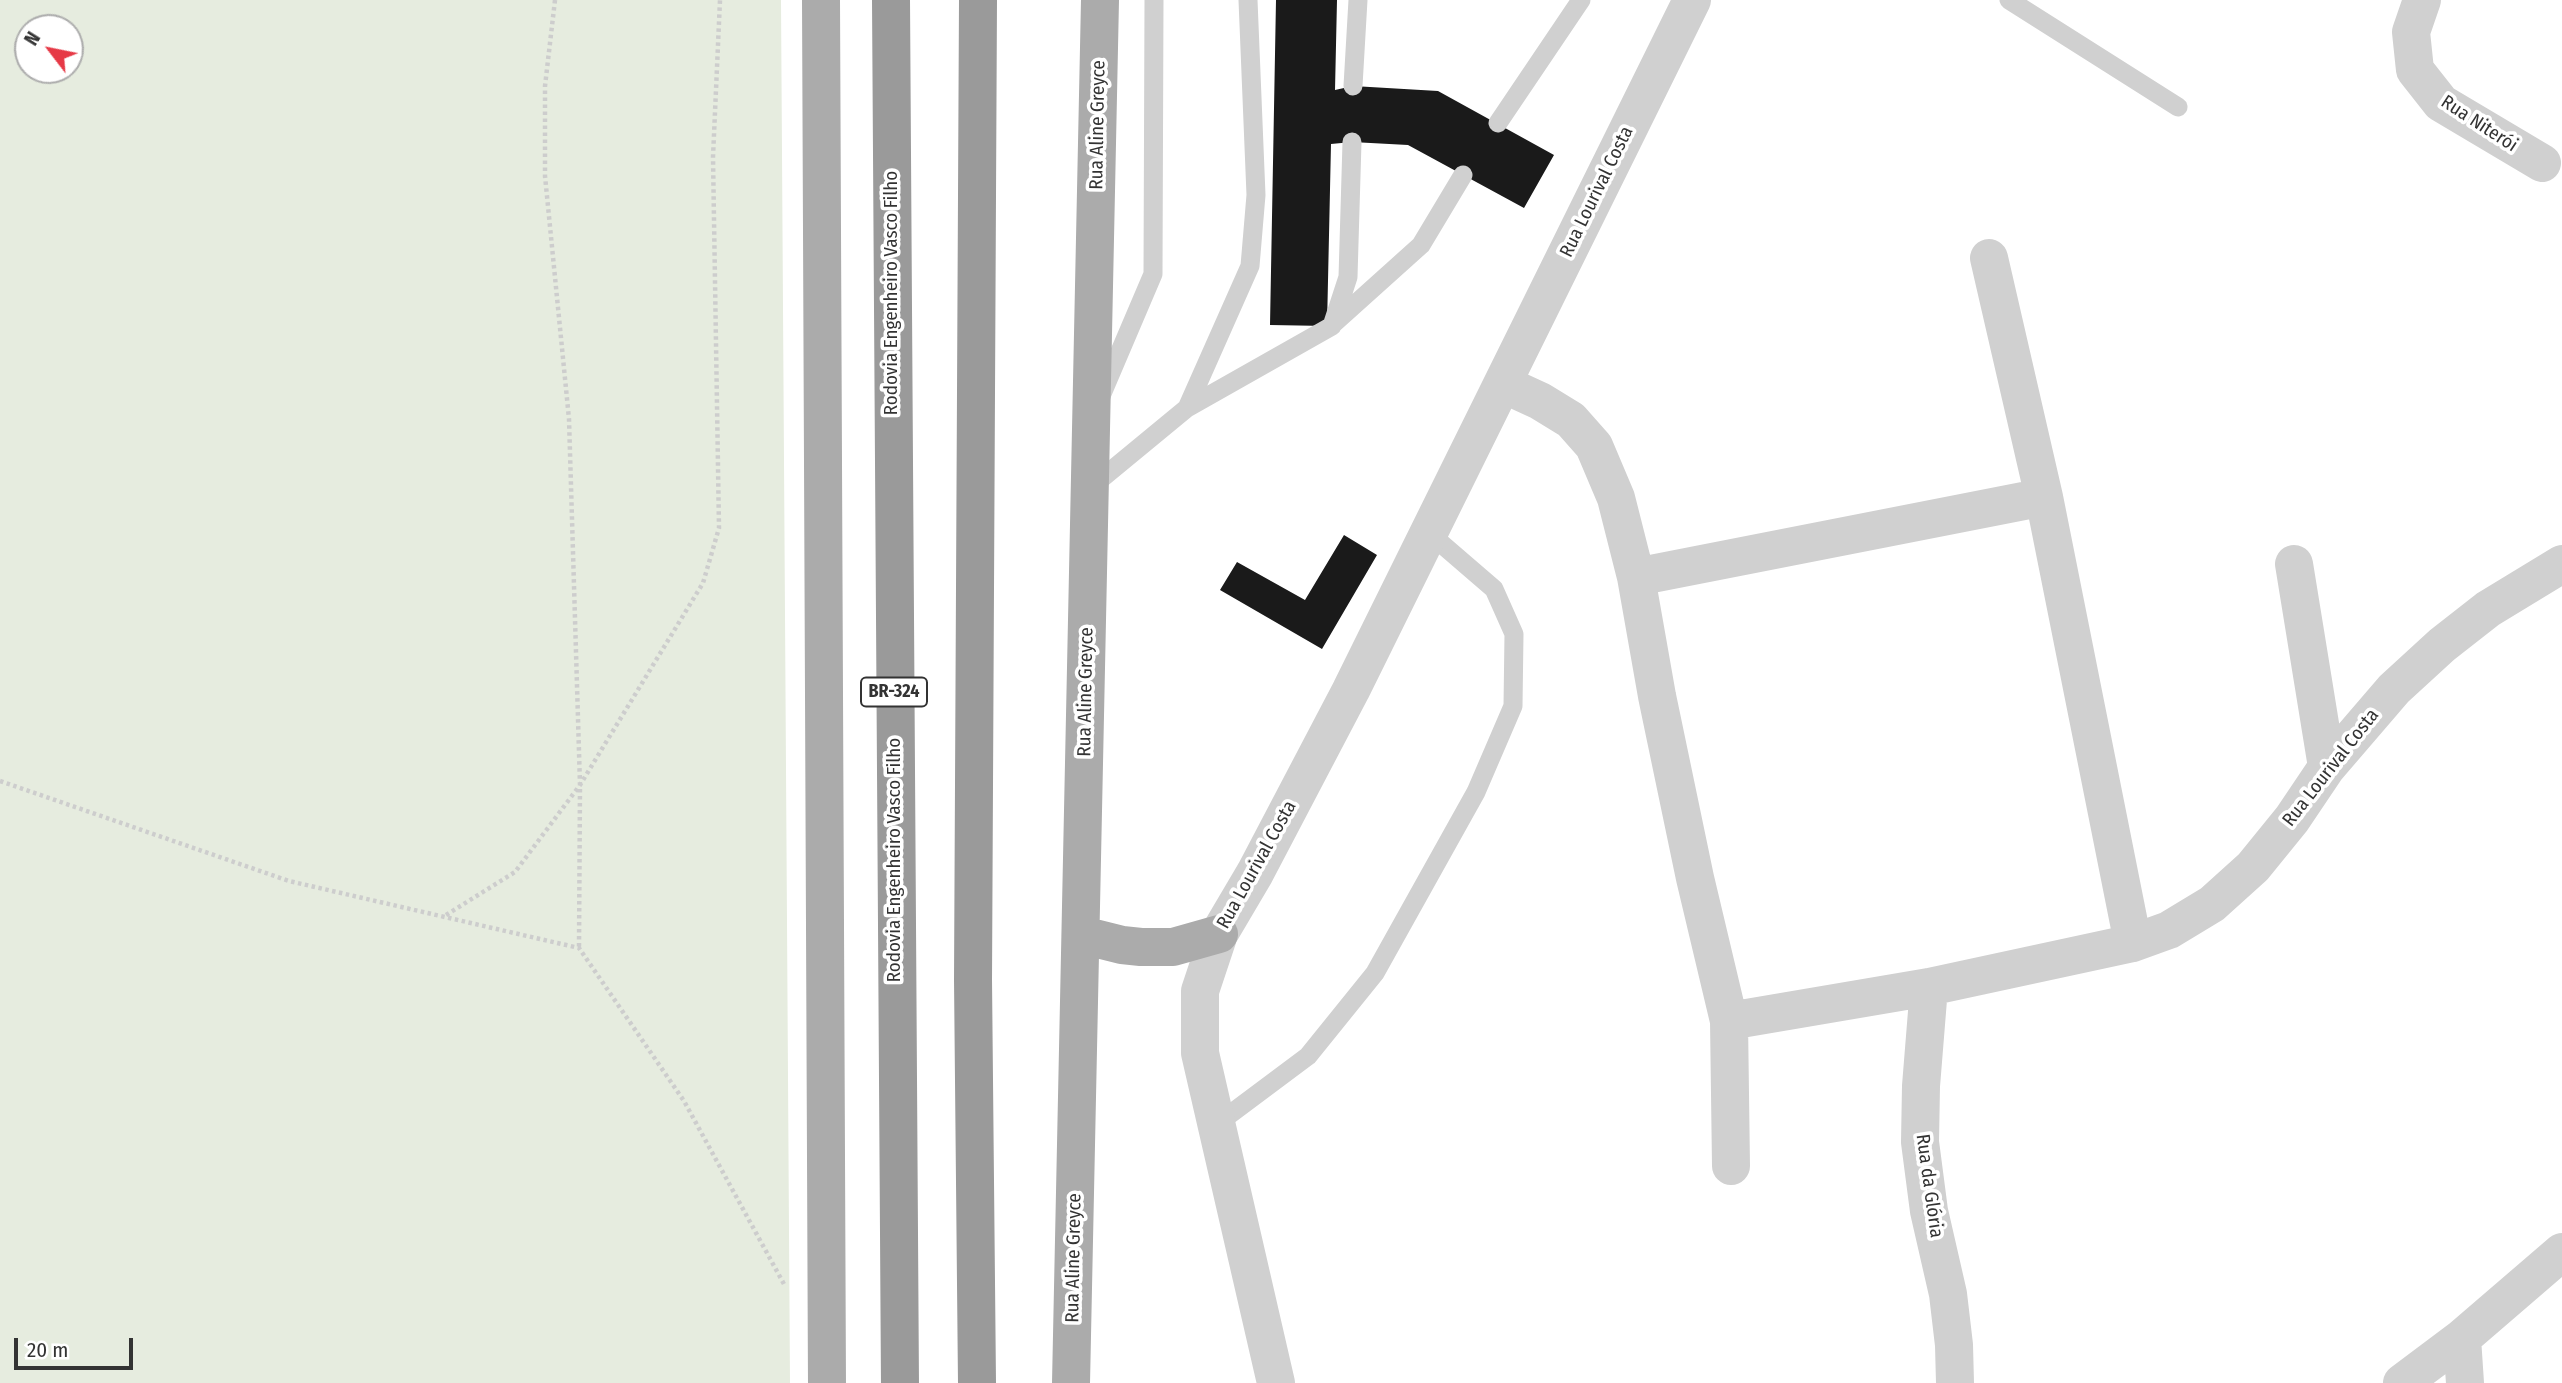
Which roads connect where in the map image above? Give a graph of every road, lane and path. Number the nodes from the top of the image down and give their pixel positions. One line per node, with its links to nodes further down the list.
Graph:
1 (555, 0): 33 (path)
2 (720, 0): 33 (path)
3 (821, 0): 46 (main road)
4 (891, 0): 47 (highway, Rodovia Engenheiro Vasco Filho / BR-324)
5 (978, 0): 48 (highway)
6 (1100, 0): 24 (main road, Rua Aline Greyce)
7 (1154, 0): 24 (lane)
8 (1248, 0): 23 (lane)
9 (1358, 0): 14 (lane)
10 (1581, 0): 16 (lane)
11 (1692, 0): 22 (street, Rua Lourival Costa)
12 (2009, 0): 15 (lane)
13 (2422, 0): 18 (street, Rua Niterói)
14 (1353, 86)
15 (2178, 107)
16 (1498, 123)
17 (1352, 142): 21 (lane)
18 (2542, 163)
19 (1463, 175): 21 (lane)
20 (1989, 258): 26 (street)
21 (1332, 326): 23 (lane)
22 (1503, 384): 27 (street, Rua Lourival Costa); 30 (street)
23 (1187, 408): 25 (lane)
24 (1093, 416): 25 (main road, Rua Aline Greyce)
25 (1090, 488): 36 (main road, Rua Aline Greyce)
26 (2044, 497): 30 (street); 37 (street)
27 (1429, 533): 35 (street, Rua Lourival Costa); 41 (lane)
28 (2562, 564): 31 (street, Rua Lourival Costa)
29 (2294, 565): 31 (street)
30 (1636, 577): 40 (street)
31 (2327, 768): 37 (street, Rua Lourival Costa)
32 (0, 781): 34 (path)
33 (580, 785): 34 (path); 38 (path)
34 (445, 916): 38 (path)
35 (1219, 934): 36 (main road); 41 (street, Rua Lourival Costa)
36 (1082, 935): 49 (main road, Rua Aline Greyce)
37 (2133, 943): 39 (street, Rua Lourival Costa)
38 (579, 948): 44 (path)
39 (1929, 987): 40 (street, Rua Lourival Costa); 51 (street, Rua da Glória)
40 (1729, 1021): 42 (street)
41 (1217, 1124): 50 (street, Rua Lourival Costa)
42 (1731, 1166)
43 (2562, 1252): 45 (street)
44 (788, 1291)
45 (2462, 1338): 52 (street); 53 (street)
46 (827, 1383)
47 (900, 1383)
48 (977, 1383)
49 (1071, 1383)
50 (1276, 1383)
51 (1955, 1383)
52 (2402, 1383)
53 (2465, 1383)

